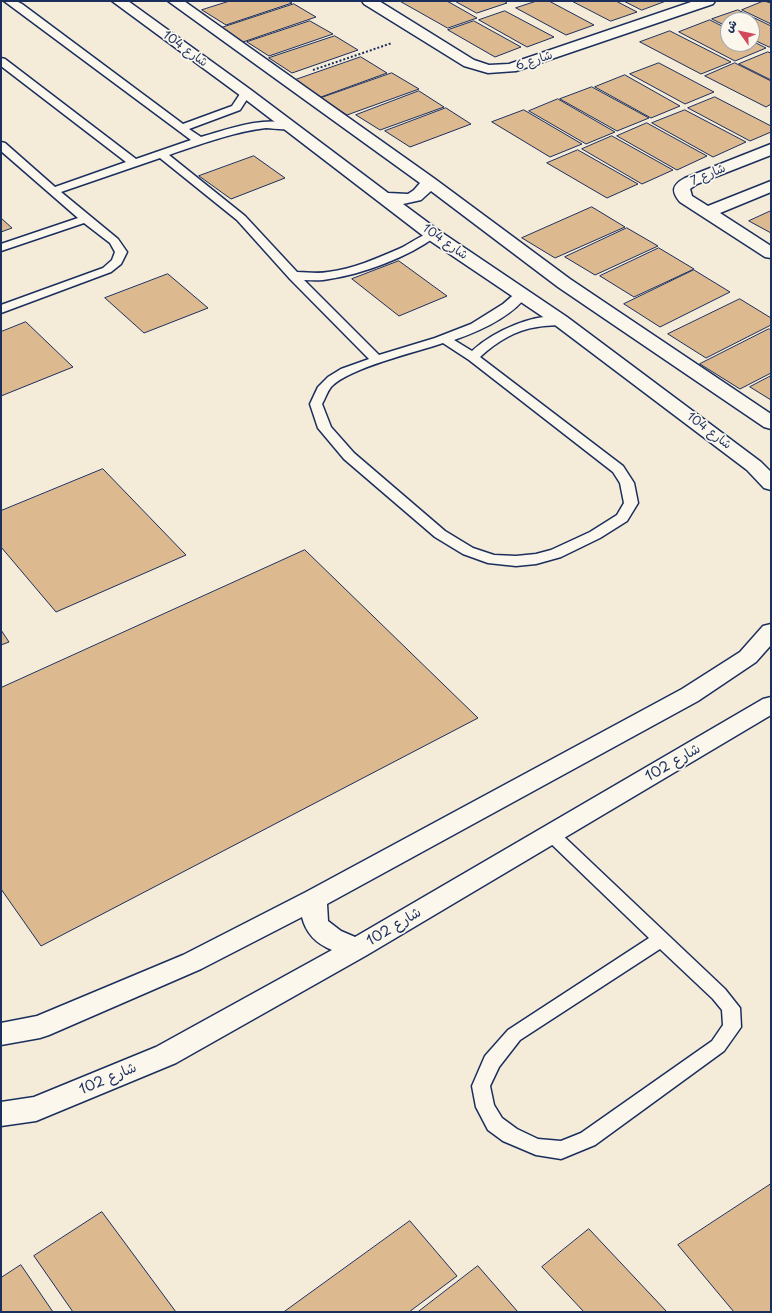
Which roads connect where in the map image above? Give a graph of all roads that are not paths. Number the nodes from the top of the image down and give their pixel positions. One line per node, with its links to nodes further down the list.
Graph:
1 (9, 1): 11 (lane)
2 (119, 1): 6 (street, شارع 104)
3 (175, 1): 7 (street)
4 (369, 1): 5 (street, شارع 6)
5 (708, 1)
6 (194, 41): 7 (street); 9 (street, شارع 104)
7 (234, 42): 17 (street)
8 (1, 61): 16 (lane)
9 (246, 94): 10 (street, شارع 104); 11 (lane)
10 (288, 126): 12 (lane); 20 (street, شارع 104)
11 (181, 128): 12 (lane)
12 (199, 141): 15 (lane)
13 (1, 145): 19 (lane)
14 (771, 149): 21 (street, شارع 7)
15 (162, 154): 16 (lane); 26 (lane)
16 (134, 163): 19 (lane)
17 (429, 182): 20 (street); 33 (street)
18 (771, 186): 21 (street)
19 (53, 190): 22 (lane)
20 (383, 197): 23 (street, شارع 104)
21 (708, 212): 25 (street, شارع 7)
22 (86, 219): 24 (lane); 28 (lane)
23 (432, 234): 26 (lane); 27 (street, شارع 104)
24 (1, 248)
25 (771, 252)
26 (294, 276): 32 (lane)
27 (522, 294): 29 (street, شارع 104); 30 (lane)
28 (1, 309)
29 (562, 321): 31 (lane); 34 (street, شارع 104)
30 (445, 339): 31 (lane); 32 (lane)
31 (473, 357): 32 (lane)
32 (377, 360)
33 (771, 423)
34 (771, 484)
35 (771, 631): 38 (street)
36 (771, 706): 37 (street, شارع 102)
37 (551, 834): 39 (lane); 40 (street, شارع 102)
38 (315, 899): 40 (street); 41 (street)
39 (660, 939): 39 (lane)
40 (358, 948): 42 (street, شارع 102)
41 (1, 1034)
42 (1, 1114)

